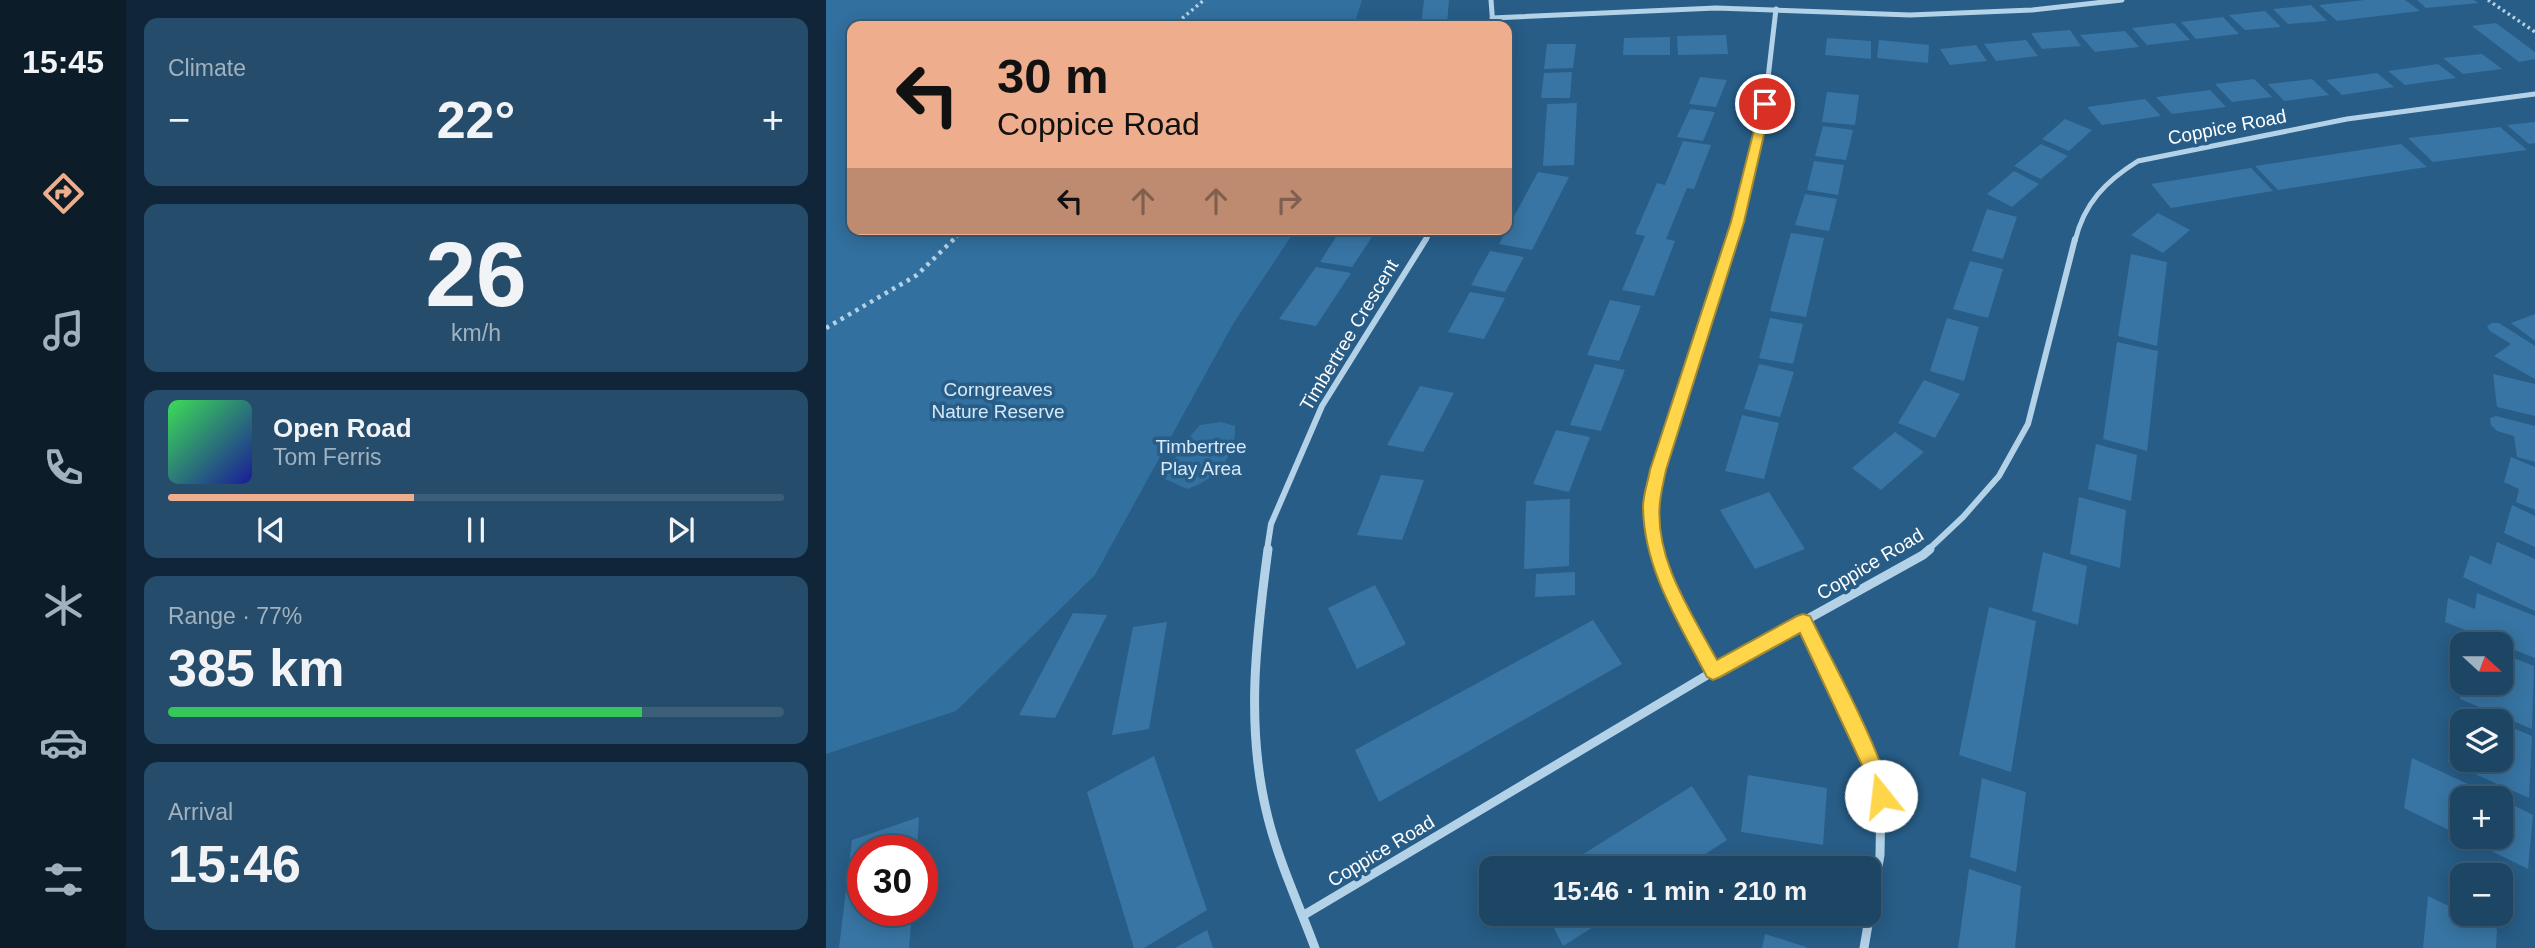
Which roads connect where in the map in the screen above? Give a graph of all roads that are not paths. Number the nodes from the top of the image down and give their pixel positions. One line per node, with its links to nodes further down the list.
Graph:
1 (1491, 0): 4 (street)
2 (2122, 0): 3 (street)
3 (1776, 9): 4 (street); 9 (street)
4 (1492, 18): 5 (street)
5 (1492, 21)
6 (2535, 94): 8 (street, Coppice Road)
7 (1428, 235): 10 (street, Timbertree Crescent)
8 (1803, 622): 9 (street, Coppice Road); 12 (street)
9 (1713, 671): 10 (street, Coppice Road)
10 (1304, 915): 11 (street, Timbertree Crescent)
11 (1315, 948)
12 (1864, 948)

